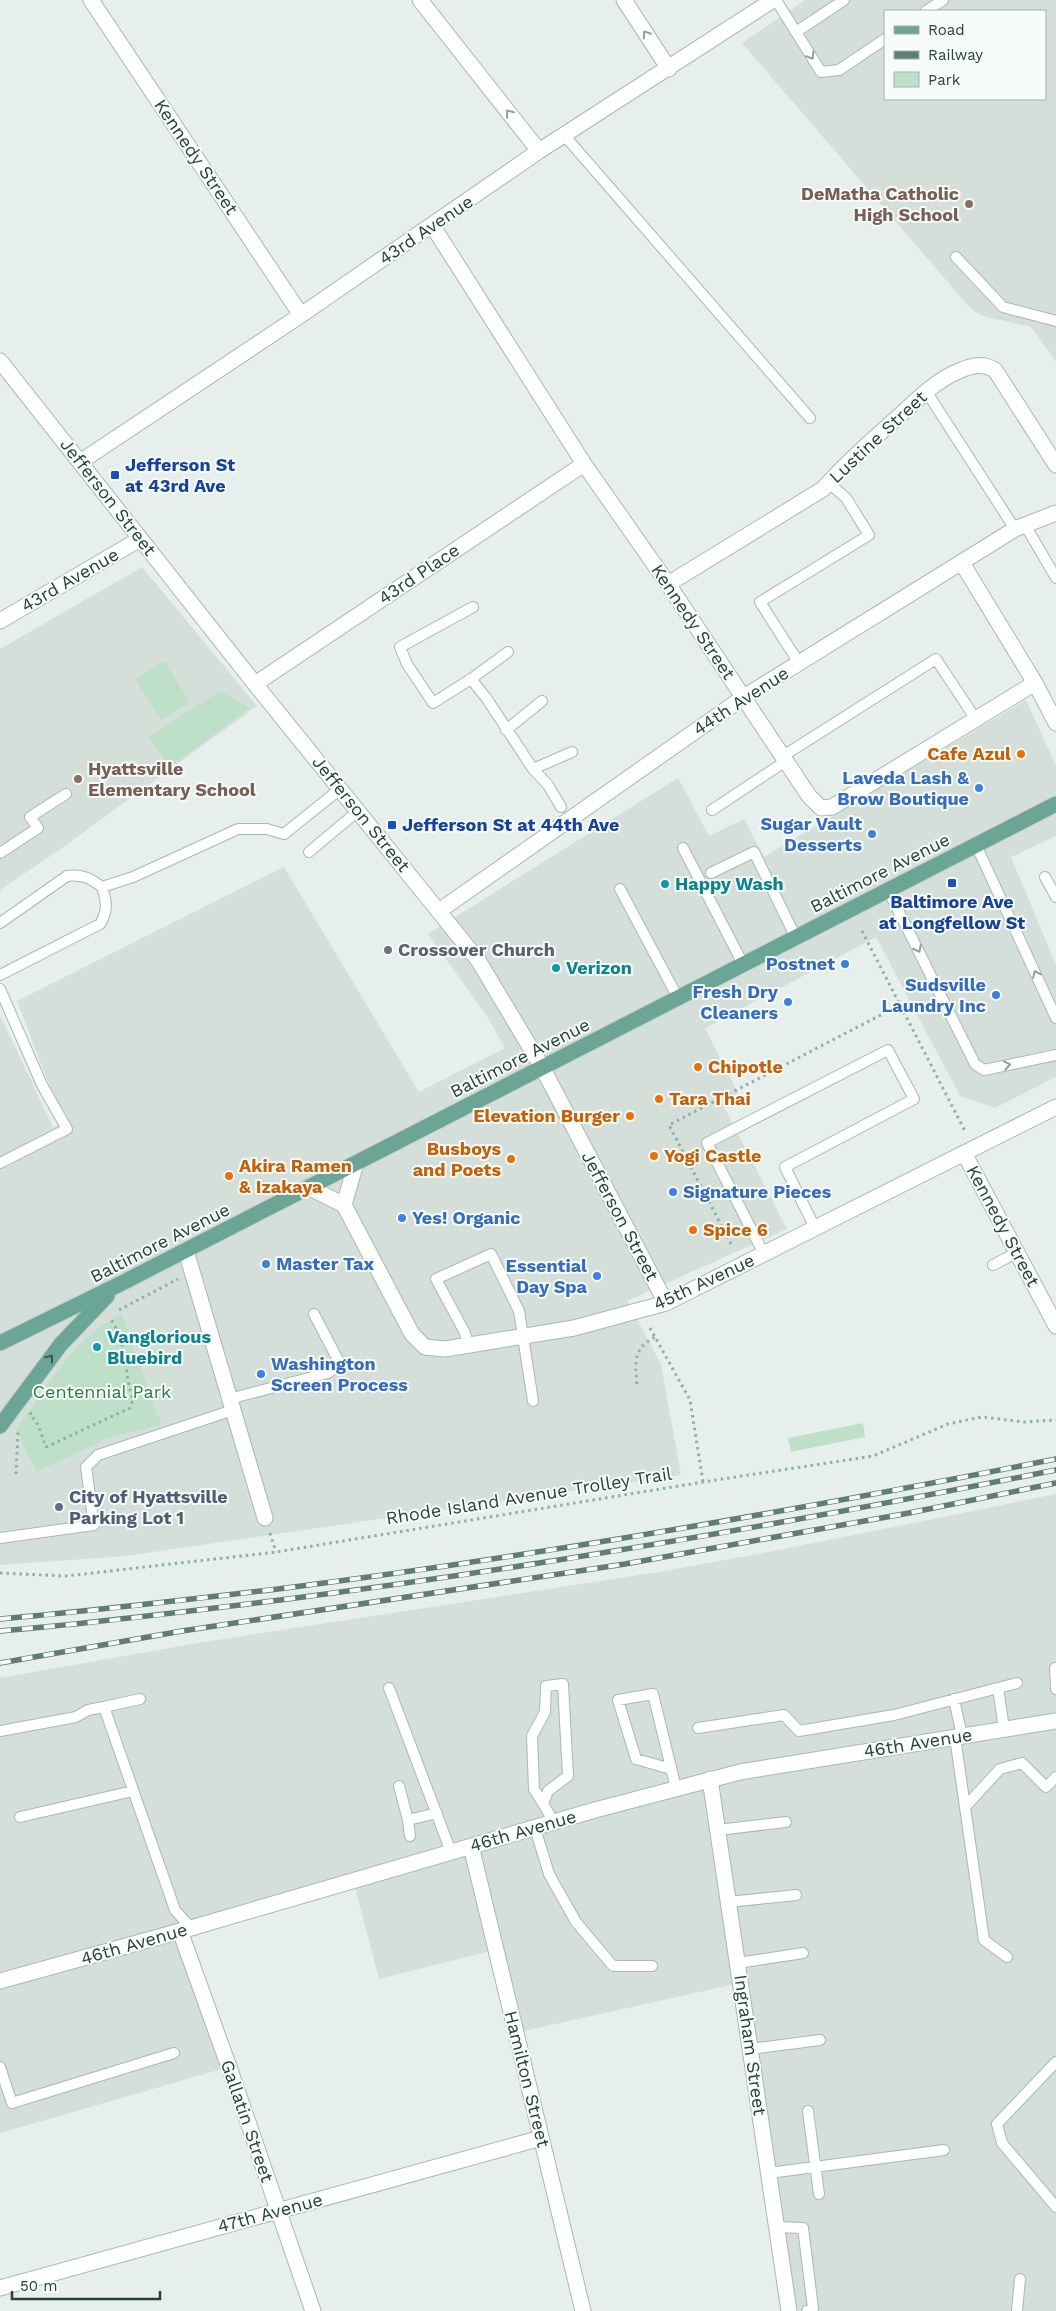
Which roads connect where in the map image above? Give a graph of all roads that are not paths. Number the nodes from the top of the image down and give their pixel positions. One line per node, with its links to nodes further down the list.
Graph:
1 (91, 0): 15 (street, Kennedy Street)
2 (420, 0): 12 (street, one-way to 2)
3 (624, 0): 10 (street, one-way to 3)
4 (774, 0): 8 (lane); 10 (street, 43rd Avenue)
5 (844, 0): 8 (lane)
6 (943, 0): 7 (lane)
7 (928, 10)
8 (796, 32): 9 (lane, one-way to 9)
9 (884, 40)
10 (669, 69): 11 (street, 43rd Avenue)
11 (564, 135): 12 (street, 43rd Avenue); 19 (lane)
12 (539, 151): 13 (street, 43rd Avenue)
13 (432, 226): 15 (street, 43rd Avenue); 21 (street, Kennedy Street)
14 (956, 257): 16 (lane)
15 (301, 315): 20 (street, 43rd Avenue)
16 (1056, 321)
17 (0, 361): 20 (street, Jefferson Street)
18 (926, 392): 22 (street, Lustine Street); 23 (street, Lustine Street); 25 (lane)
19 (810, 418)
20 (80, 462): 26 (street, Jefferson Street)
21 (584, 464): 29 (street, Kennedy Street); 36 (street, 43rd Place)
22 (1056, 465)
23 (828, 483): 29 (street, Lustine Street); 33 (lane)
24 (1056, 513): 25 (street, 44th Avenue)
25 (1020, 527): 27 (street, 44th Avenue); 28 (lane)
26 (140, 540): 31 (street, 43rd Avenue); 36 (street, Jefferson Street)
27 (962, 563): 33 (street, 44th Avenue); 35 (street)
28 (1056, 578)
29 (668, 584): 37 (street, Kennedy Street)
30 (473, 608): 34 (lane)
31 (0, 621)
32 (508, 652): 34 (lane)
33 (799, 664): 37 (street, 44th Avenue)
34 (471, 679): 41 (lane)
35 (1035, 683): 39 (street, Kennedy Street); 40 (street)
36 (255, 684): 45 (street, Jefferson Street)
37 (744, 697): 43 (street, Kennedy Street); 61 (street, 44th Avenue)
38 (542, 701): 41 (lane)
39 (976, 718): 43 (street, Kennedy Street); 43 (lane)
40 (1056, 723)
41 (506, 730): 44 (lane)
42 (572, 752): 44 (lane)
43 (784, 759): 49 (lane)
44 (533, 769): 48 (lane)
45 (340, 789): 50 (street, Jefferson Street); 57 (lane)
46 (66, 794): 54 (lane)
47 (1056, 804): 51 (main road, Baltimore Avenue)
48 (561, 807)
49 (712, 810)
50 (358, 811): 53 (lane); 61 (street, Jefferson Street)
51 (976, 845): 59 (main road, Baltimore Avenue); 68 (lane, one-way to 51)
52 (683, 848): 64 (lane)
53 (309, 852)
54 (0, 853)
55 (711, 873): 63 (lane)
56 (1045, 877): 60 (lane)
57 (102, 888): 62 (lane); 65 (lane)
58 (620, 890): 67 (lane)
59 (888, 890): 63 (main road, Baltimore Avenue); 69 (lane, one-way to 69)
60 (1056, 897)
61 (439, 911): 70 (street, Jefferson Street)
62 (0, 924)
63 (796, 938): 64 (main road, Baltimore Avenue)
64 (743, 964): 67 (main road, Baltimore Avenue)
65 (0, 975)
66 (0, 989): 73 (lane)
67 (678, 998): 70 (main road, Baltimore Avenue)
68 (1056, 1018)
69 (1056, 1055)
70 (542, 1068): 74 (main road, Baltimore Avenue); 83 (street, Jefferson Street)
71 (1056, 1107): 72 (street, 45th Avenue)
72 (964, 1153): 77 (street, 45th Avenue); 79 (street, Kennedy Street)
73 (0, 1163)
74 (356, 1163): 75 (main road, Baltimore Avenue); 76 (street)
75 (308, 1187): 76 (street); 78 (main road, Baltimore Avenue)
76 (344, 1206): 88 (street, 45th Avenue)
77 (815, 1228): 80 (street, 45th Avenue); 80 (lane)
78 (186, 1251): 82 (main road, Baltimore Avenue); 90 (street)
79 (1018, 1252): 81 (lane); 85 (street, Kennedy Street)
80 (764, 1254): 83 (street, 45th Avenue)
81 (993, 1266)
82 (120, 1284): 87 (main road, Baltimore Avenue); 91 (main road, one-way to 82)
83 (666, 1303): 86 (street, 45th Avenue)
84 (314, 1314): 90 (lane)
85 (1056, 1326)
86 (523, 1337): 88 (street, 45th Avenue); 88 (lane); 89 (lane)
87 (0, 1343)
88 (469, 1345)
89 (533, 1401)
90 (231, 1404): 92 (street); 93 (lane)
91 (0, 1426)
92 (265, 1518)
93 (0, 1538)
94 (1055, 1668): 98 (lane)
95 (1017, 1683): 97 (lane)
96 (389, 1688): 115 (lane)
97 (998, 1688): 100 (lane); 104 (lane)
98 (1056, 1690)
99 (140, 1699): 101 (lane)
100 (954, 1699): 103 (lane); 106 (lane)
101 (104, 1707): 105 (lane); 112 (lane)
102 (1056, 1721): 104 (street, 46th Avenue)
103 (698, 1728)
104 (1004, 1729): 106 (street, 46th Avenue)
105 (0, 1731)
106 (958, 1737): 109 (street, 46th Avenue); 114 (lane)
107 (671, 1769): 107 (lane); 111 (lane)
108 (1056, 1777): 114 (lane)
109 (710, 1779): 111 (street, 46th Avenue); 121 (street, Ingraham Street)
110 (399, 1786): 117 (lane)
111 (676, 1788): 118 (street, 46th Avenue)
112 (133, 1791): 116 (lane); 127 (lane)
113 (543, 1804): 113 (lane); 118 (lane)
114 (965, 1807): 129 (lane)
115 (437, 1813): 117 (lane); 124 (lane)
116 (20, 1817)
117 (408, 1820): 122 (lane)
118 (554, 1822): 120 (street, 46th Avenue)
119 (786, 1822): 121 (lane)
120 (535, 1828): 123 (street, 46th Avenue); 131 (lane)
121 (718, 1830): 126 (street, Ingraham Street)
122 (410, 1836)
123 (471, 1846): 124 (street, 46th Avenue); 139 (street, Hamilton Street)
124 (452, 1852): 127 (street, 46th Avenue)
125 (796, 1895): 126 (lane)
126 (729, 1902): 130 (street, Ingraham Street)
127 (185, 1930): 132 (street, 46th Avenue); 145 (street, Gallatin Street)
128 (803, 1953): 130 (lane)
129 (1007, 1957)
130 (738, 1963): 134 (street, Ingraham Street)
131 (652, 1966)
132 (0, 1981)
133 (820, 2040): 134 (lane)
134 (750, 2049): 142 (street, Ingraham Street)
135 (174, 2053): 137 (lane)
136 (1056, 2062): 144 (lane)
137 (0, 2067)
138 (808, 2111): 141 (lane)
139 (541, 2138): 145 (street, 47th Avenue); 150 (street, Hamilton Street)
140 (944, 2150): 141 (lane)
141 (815, 2168): 142 (lane); 143 (lane)
142 (769, 2173): 146 (street, Ingraham Street)
143 (819, 2194)
144 (1056, 2207)
145 (279, 2211): 148 (street, 47th Avenue); 149 (street, Gallatin Street)
146 (777, 2227): 151 (street, Ingraham Street); 152 (lane)
147 (1020, 2278): 153 (lane)
148 (0, 2288)
149 (313, 2311)
150 (583, 2311)
151 (789, 2311)
152 (807, 2311)
153 (1017, 2311)

